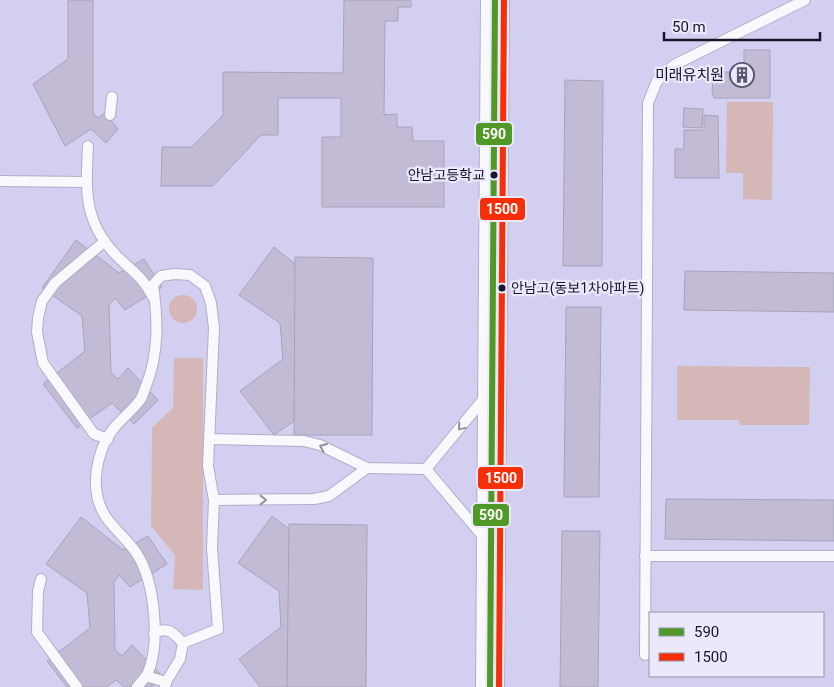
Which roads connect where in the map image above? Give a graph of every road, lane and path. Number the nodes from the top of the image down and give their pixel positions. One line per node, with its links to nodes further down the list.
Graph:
1 (495, 0): 10 (main road)
2 (805, 0): 17 (lane)
3 (112, 97): 4 (lane)
4 (110, 115)
5 (88, 146): 7 (lane)
6 (0, 181): 7 (lane)
7 (86, 182): 8 (lane)
8 (105, 242): 9 (lane); 12 (lane)
9 (155, 299): 11 (lane); 12 (lane)
10 (492, 389): 14 (lane, one-way to 14); 16 (main road)
11 (210, 438): 13 (lane, one-way to 11); 15 (lane)
12 (108, 439): 20 (lane)
13 (367, 468): 14 (lane); 15 (lane, one-way to 13)
14 (426, 469): 16 (lane)
15 (214, 500): 21 (lane)
16 (491, 546): 27 (main road)
17 (645, 556): 18 (lane); 22 (lane)
18 (834, 556)
19 (41, 579): 25 (lane)
20 (154, 633): 21 (lane); 23 (lane)
21 (183, 643): 24 (lane)
22 (645, 655)
23 (146, 676): 24 (lane); 26 (lane)
24 (165, 684)
25 (77, 687)
26 (137, 687)
27 (490, 687)

